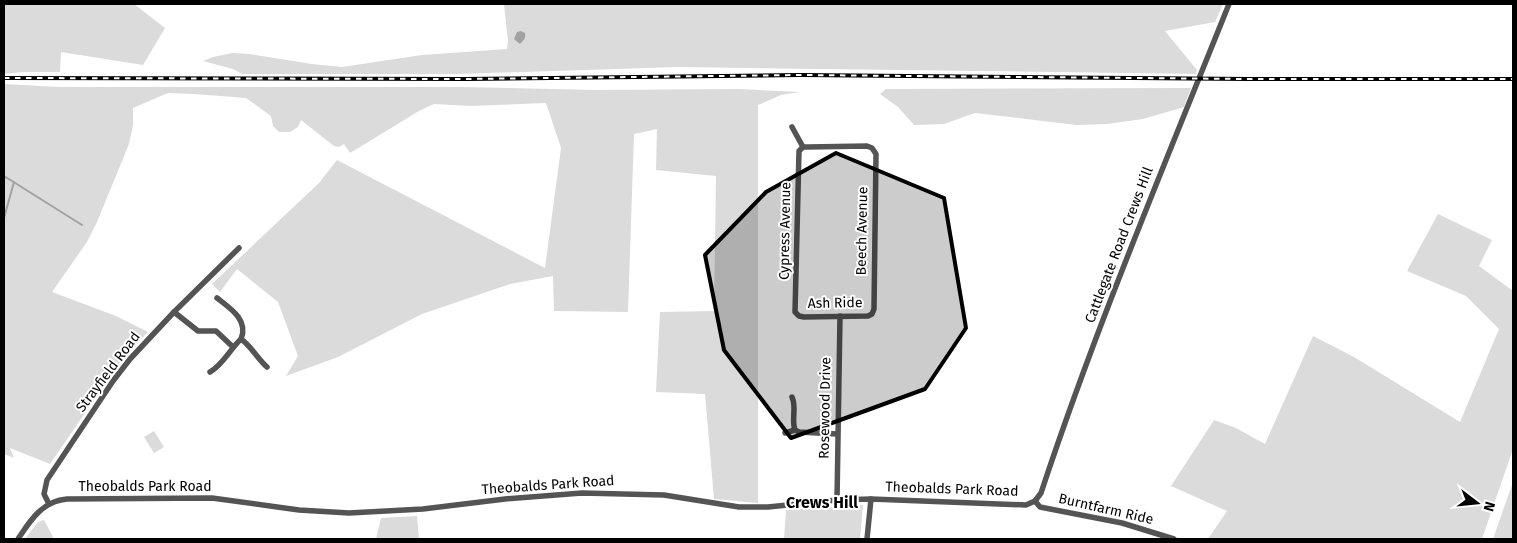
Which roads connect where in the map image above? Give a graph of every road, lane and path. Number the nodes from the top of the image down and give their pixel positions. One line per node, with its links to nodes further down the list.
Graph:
1 (1229, 4): 20 (street, Cattlegate Road Crews Hill)
2 (792, 127): 3 (street)
3 (803, 147): 7 (street, Beech Avenue); 8 (street, Cypress Avenue)
4 (239, 248): 6 (street, Strayfield Road)
5 (217, 298): 10 (street)
6 (174, 312): 11 (street); 21 (street, Strayfield Road)
7 (872, 314): 9 (street, Ash Ride)
8 (799, 316): 9 (street, Ash Ride)
9 (840, 316): 17 (street, Rosewood Drive)
10 (241, 340): 11 (street); 12 (street)
11 (233, 346): 13 (street)
12 (267, 367)
13 (210, 372)
14 (792, 396): 15 (street)
15 (795, 430): 16 (street); 17 (street)
16 (785, 433)
17 (837, 434): 19 (street, Rosewood Drive)
18 (871, 499): 19 (street, Theobalds Park Road); 20 (street, Theobalds Park Road); 23 (street)
19 (837, 500): 21 (street, Theobalds Park Road)
20 (1036, 500): 24 (street, Burntfarm Ride)
21 (49, 504): 22 (street)
22 (18, 539)
23 (868, 539)
24 (1174, 539)

